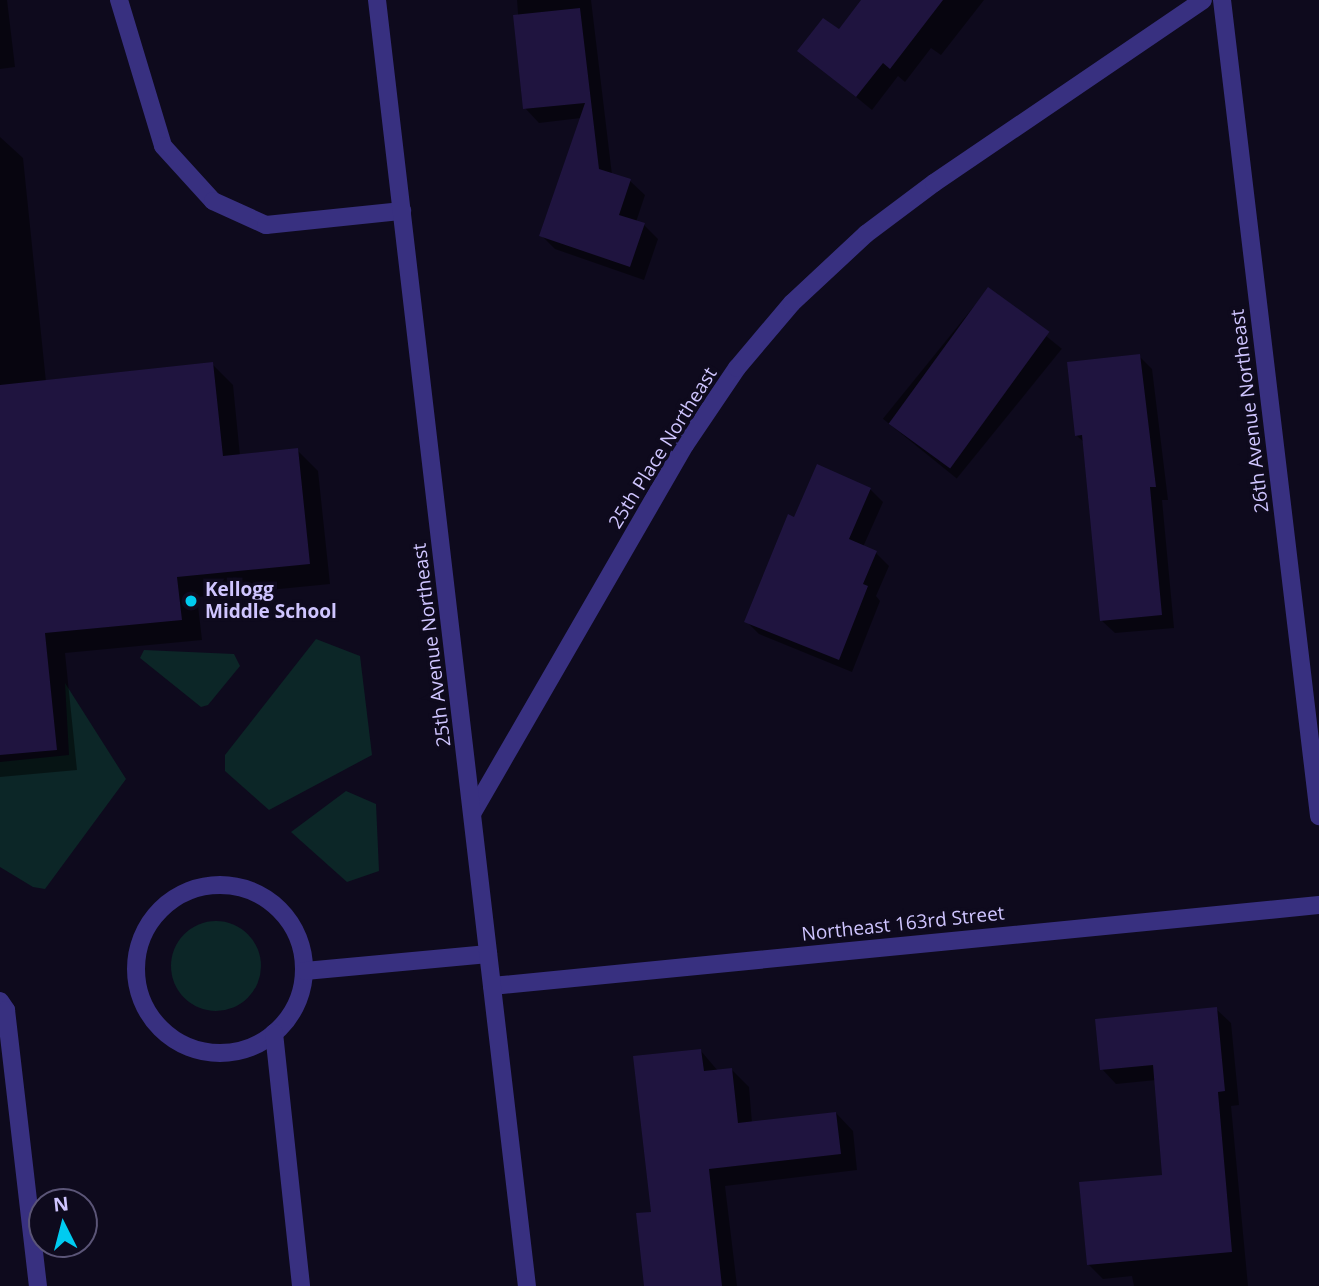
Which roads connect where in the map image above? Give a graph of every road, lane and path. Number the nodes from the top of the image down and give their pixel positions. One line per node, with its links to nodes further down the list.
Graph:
1 (119, 0): 5 (street)
2 (377, 0): 5 (street, 25th Avenue Northeast)
3 (1203, 0): 6 (street, 25th Place Northeast)
4 (1222, 0): 7 (street, 26th Avenue Northeast)
5 (402, 211): 6 (street, 25th Avenue Northeast)
6 (473, 811): 9 (street, 25th Avenue Northeast)
7 (1319, 816)
8 (1319, 905): 11 (street, Northeast 163rd Street)
9 (488, 954): 10 (street); 11 (street, 25th Avenue Northeast)
10 (305, 971): 13 (street); 13 (street)
11 (492, 986): 16 (street, 25th Avenue Northeast)
12 (0, 1001): 14 (street)
13 (274, 1033): 15 (street)
14 (38, 1286)
15 (301, 1286)
16 (527, 1286)

